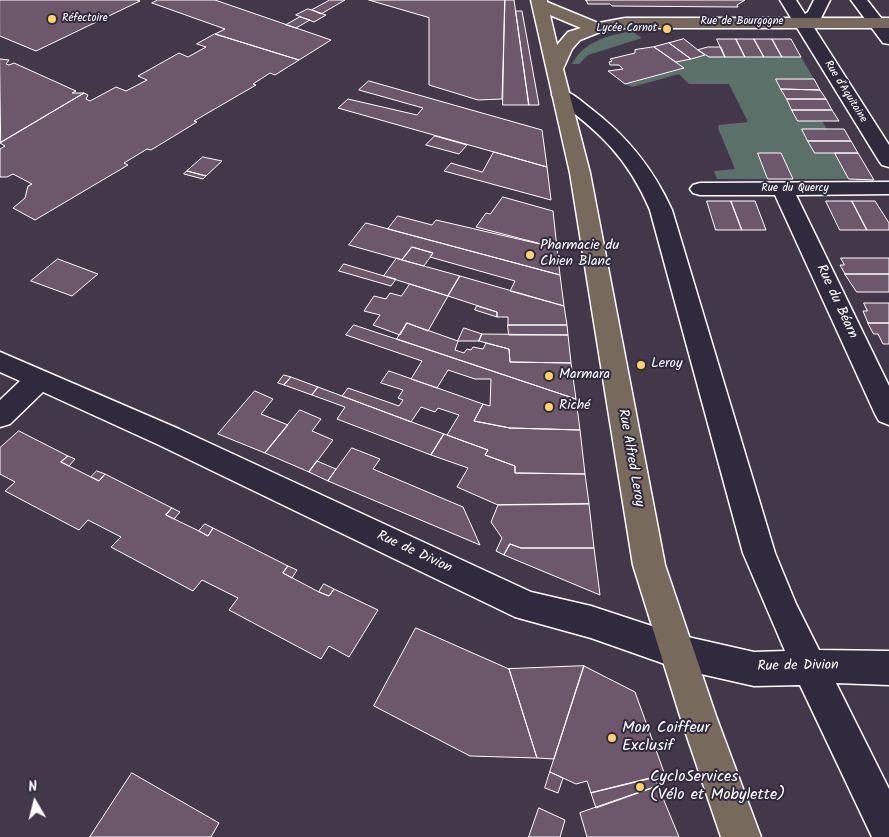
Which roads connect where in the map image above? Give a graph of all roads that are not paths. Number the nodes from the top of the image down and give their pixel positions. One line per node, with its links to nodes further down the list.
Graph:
1 (788, 0): 5 (street, Rue d'Aquitaine)
2 (822, 0): 5 (street)
3 (859, 0): 6 (street)
4 (540, 2): 7 (main road, Rue Alfred Leroy); 9 (main road, Rue Alfred Leroy)
5 (801, 22): 6 (main road, Rue de Bourgogne); 7 (main road, Rue de Bourgogne); 10 (street, Rue d'Aquitaine)
6 (883, 23): 8 (street)
7 (596, 28): 9 (main road)
8 (889, 39)
9 (557, 82): 18 (main road, Rue Alfred Leroy); 19 (street)
10 (889, 161)
11 (889, 188): 13 (street, Rue du Quercy)
12 (700, 189): 13 (street, Rue du Quercy)
13 (783, 189): 16 (street, Rue du Béarn)
14 (0, 360): 15 (street, Rue de Divion)
15 (40, 379): 17 (street); 18 (street, Rue de Divion)
16 (889, 414)
17 (0, 416)
18 (679, 652): 19 (street, Rue de Divion); 22 (main road, Rue Alfred Leroy)
19 (811, 667): 20 (street, Rue de Divion); 21 (street)
20 (889, 668)
21 (889, 830)
22 (742, 837)

